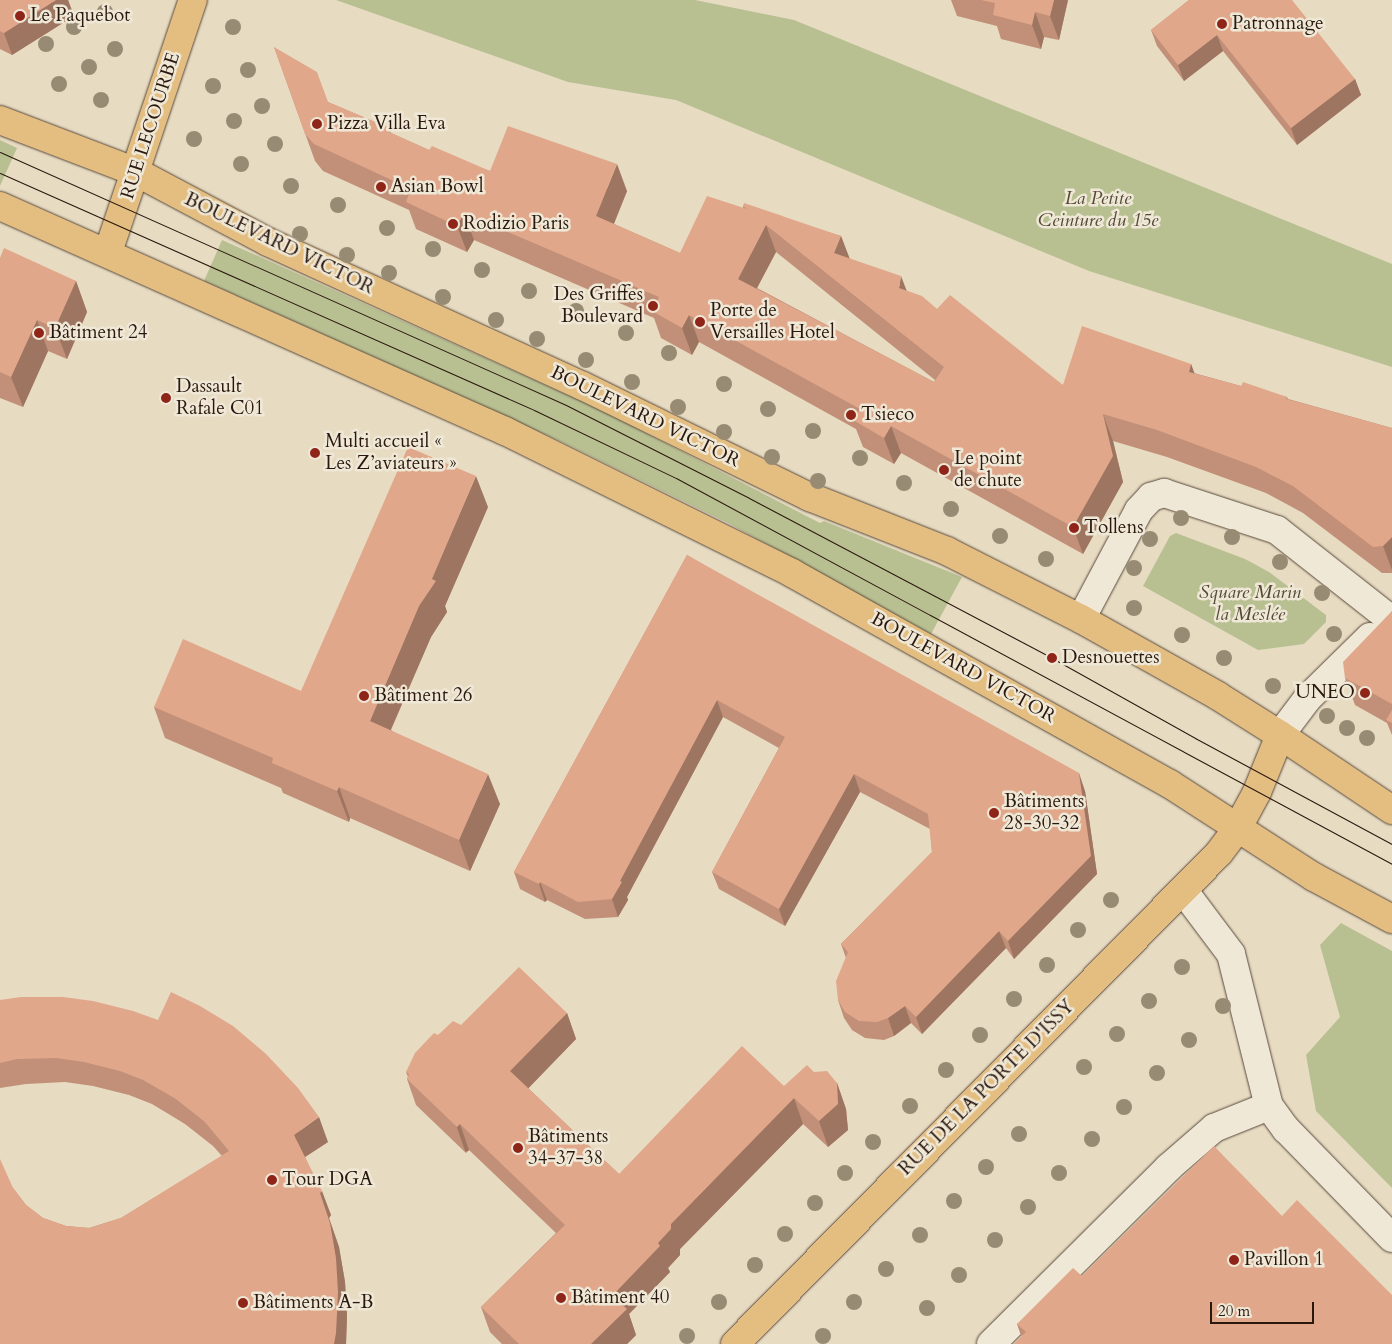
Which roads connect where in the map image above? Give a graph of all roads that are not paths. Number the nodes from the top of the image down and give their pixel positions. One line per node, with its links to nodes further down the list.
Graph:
1 (193, 0): 3 (main road, RUE LECOURBE)
2 (0, 120): 3 (main road, BOULEVARD VICTOR)
3 (136, 172): 5 (main road, RUE LECOURBE); 7 (main road, BOULEVARD VICTOR)
4 (0, 206): 5 (main road, BOULEVARD VICTOR)
5 (108, 252): 10 (main road, BOULEVARD VICTOR)
6 (1391, 618): 7 (street); 8 (street)
7 (1081, 619): 8 (main road, BOULEVARD VICTOR)
8 (1280, 735): 9 (main road, BOULEVARD VICTOR); 10 (main road)
9 (1392, 810)
10 (1237, 829): 11 (main road, RUE DE LA PORTE D'ISSY); 12 (main road, BOULEVARD VICTOR)
11 (1183, 890): 13 (street); 15 (main road, RUE DE LA PORTE D'ISSY)
12 (1392, 919)
13 (1269, 1106): 14 (street); 16 (street)
14 (1392, 1238)
15 (735, 1344)
16 (991, 1344)

